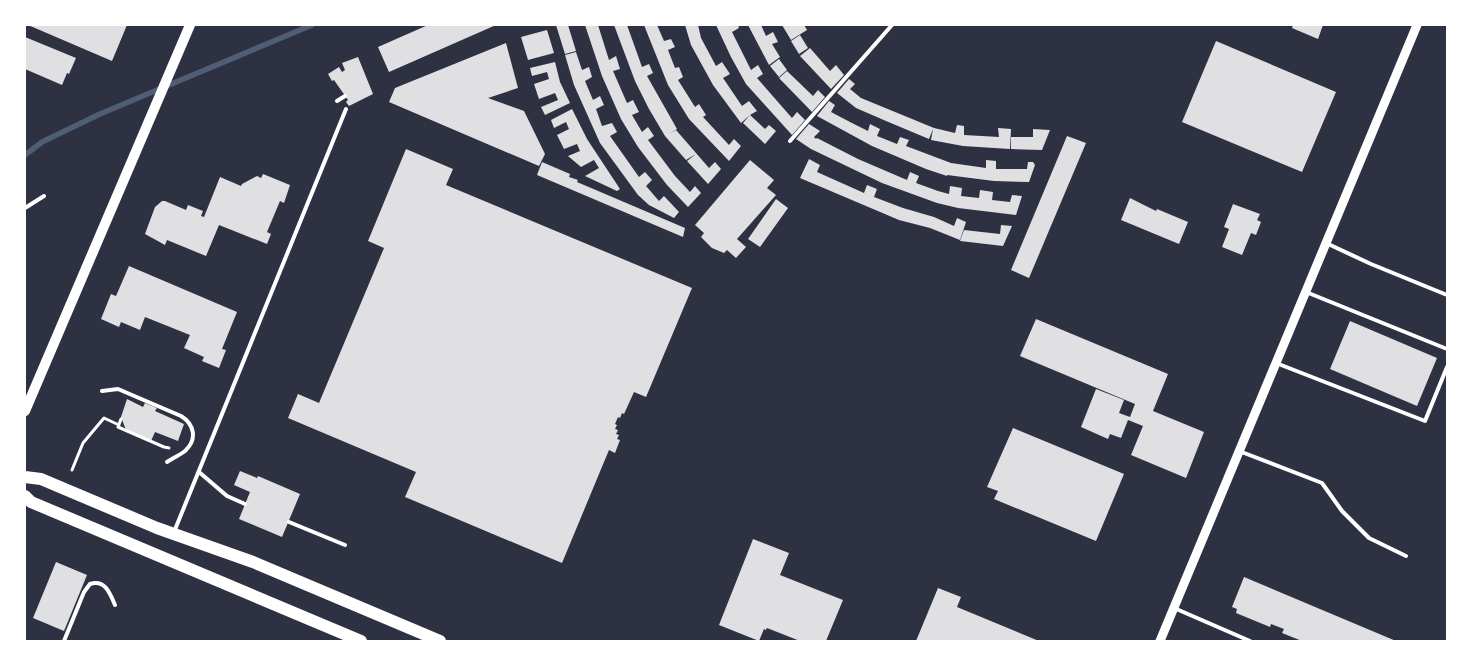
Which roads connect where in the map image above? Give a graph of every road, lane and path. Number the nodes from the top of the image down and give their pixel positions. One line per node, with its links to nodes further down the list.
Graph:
1 (190, 25): 17 (main road)
2 (892, 25): 7 (lane)
3 (1417, 25): 10 (street)
4 (345, 96): 5 (lane)
5 (337, 100)
6 (346, 109): 24 (lane)
7 (790, 141)
8 (44, 196): 9 (lane)
9 (25, 208)
10 (1326, 243): 11 (street); 12 (lane)
11 (1306, 292): 13 (lane); 14 (street)
12 (1447, 295)
13 (1447, 349)
14 (1276, 363): 15 (lane); 21 (street)
15 (1447, 367)
16 (102, 391): 22 (lane)
17 (25, 412)
18 (121, 419): 19 (path)
19 (119, 425): 20 (path); 23 (path)
20 (176, 446)
21 (1239, 450): 31 (lane); 33 (street)
22 (167, 462)
23 (72, 470)
24 (199, 472): 27 (lane); 29 (lane)
25 (25, 476): 29 (main road)
26 (25, 496): 35 (main road)
27 (246, 504)
28 (288, 522): 30 (lane)
29 (173, 534): 36 (main road)
30 (345, 545)
31 (1406, 556)
32 (115, 605): 34 (lane)
33 (1174, 608): 37 (street); 38 (lane)
34 (64, 641)
35 (361, 641)
36 (440, 641)
37 (1160, 641)
38 (1250, 641)

